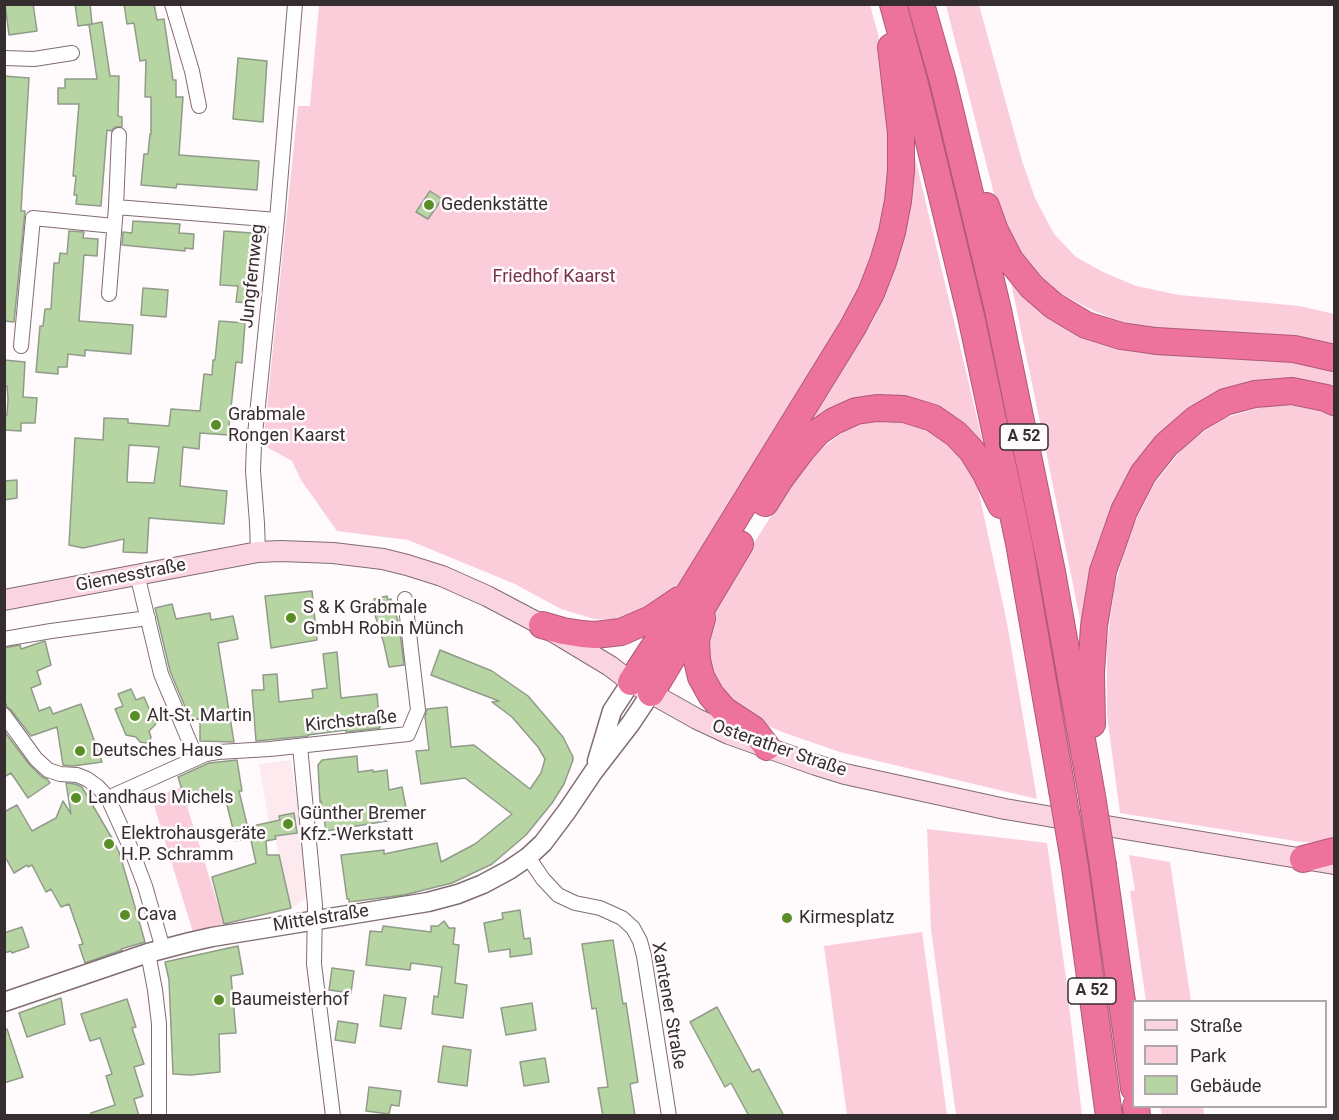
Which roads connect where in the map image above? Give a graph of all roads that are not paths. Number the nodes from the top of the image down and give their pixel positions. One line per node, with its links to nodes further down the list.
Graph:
1 (172, 4): 9 (street)
2 (295, 4): 12 (street, Jungfernweg)
3 (886, 4): 21 (highway)
4 (893, 4): 18 (highway, A 52)
5 (921, 4): 8 (highway, A 52)
6 (72, 53): 7 (street)
7 (4, 58)
8 (943, 81): 16 (highway); 32 (highway, A 52)
9 (199, 106)
10 (119, 135): 11 (street)
11 (116, 207): 12 (street); 13 (street)
12 (277, 220): 19 (street, Jungfernweg)
13 (114, 226): 14 (street); 15 (street)
14 (109, 294)
15 (21, 346)
16 (1335, 358)
17 (1335, 402): 32 (highway)
18 (1019, 543): 21 (highway); 45 (highway, A 52, bridge)
19 (258, 552): 20 (main road, Giemesstraße); 25 (main road, Osterather Straße)
20 (137, 574): 23 (main road, Giemesstraße); 24 (street)
21 (700, 593): 25 (highway); 27 (highway); 30 (highway)
22 (405, 599): 29 (street, Kirchstraße)
23 (4, 600)
24 (148, 618): 26 (street); 31 (street)
25 (542, 625): 27 (main road, Osterather Straße)
26 (4, 639)
27 (641, 688): 30 (main road, Osterather Straße); 35 (street, Mittelstraße)
28 (4, 715): 33 (street)
29 (300, 746): 31 (street, Kirchstraße); 38 (street)
30 (768, 747): 36 (main road, Osterather Straße)
31 (196, 757): 33 (street, Kirchstraße)
32 (1092, 796): 41 (highway, A 52, bridge)
33 (108, 798): 39 (street)
34 (1335, 851): 36 (highway)
35 (528, 857): 38 (street, Mittelstraße); 44 (street, Xantener Straße)
36 (1303, 859): 37 (main road, Osterather Straße)
37 (1335, 864)
38 (315, 920): 39 (street, Mittelstraße); 43 (street)
39 (155, 951): 40 (street, Mittelstraße); 42 (street)
40 (7, 997)
41 (1132, 1074)
42 (159, 1116)
43 (333, 1116)
44 (669, 1116)
45 (1109, 1116)

